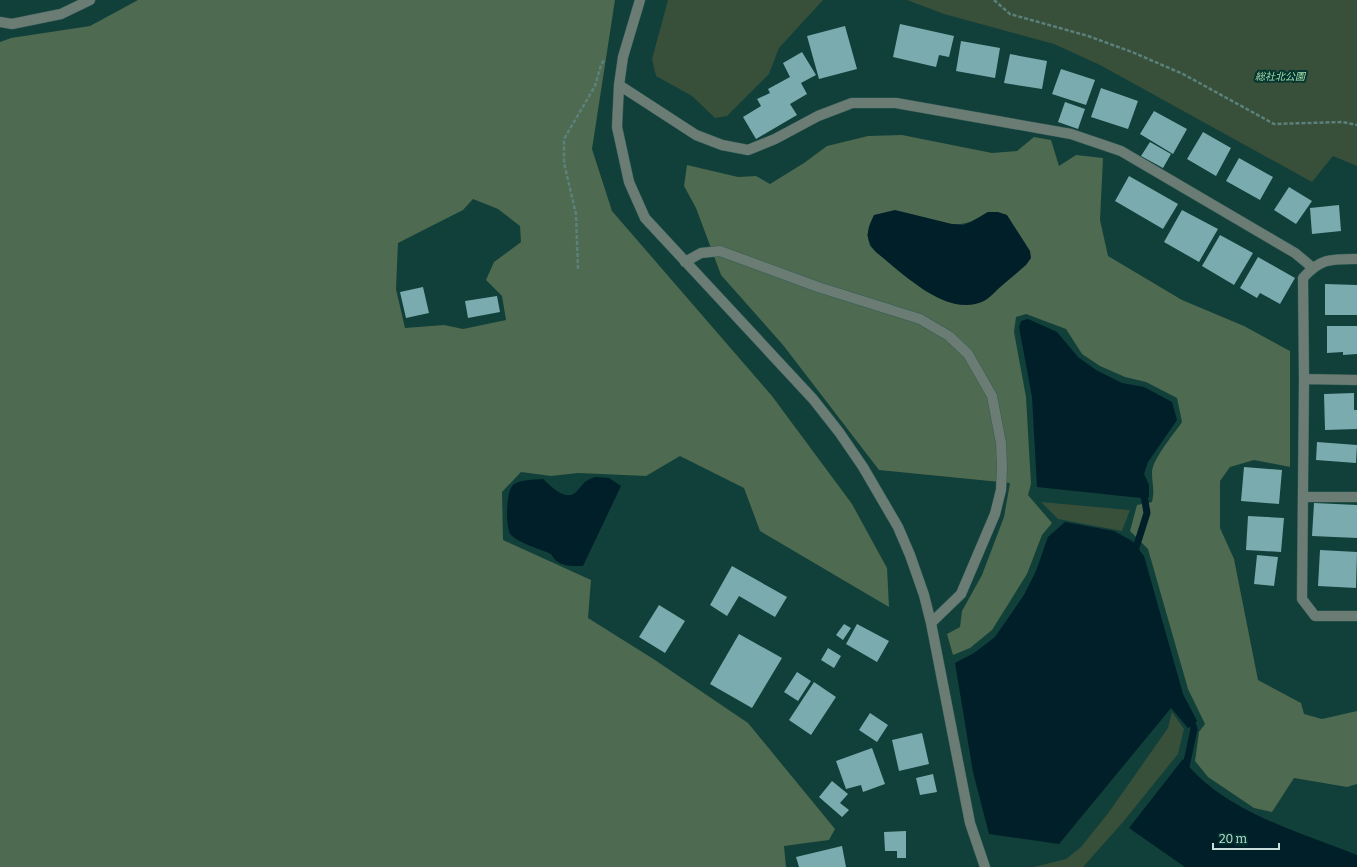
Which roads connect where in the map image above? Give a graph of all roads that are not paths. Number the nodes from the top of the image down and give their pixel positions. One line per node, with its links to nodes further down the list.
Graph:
1 (90, 0): 3 (street)
2 (640, 0): 4 (street)
3 (0, 22)
4 (618, 85): 6 (street); 7 (street)
5 (1357, 259): 7 (street)
6 (685, 262): 13 (street); 13 (street)
7 (1313, 268): 8 (street)
8 (1304, 379): 9 (street); 10 (street)
9 (1357, 380)
10 (1303, 497): 11 (street); 12 (street)
11 (1357, 497)
12 (1357, 616)
13 (931, 623): 14 (street)
14 (985, 867)

